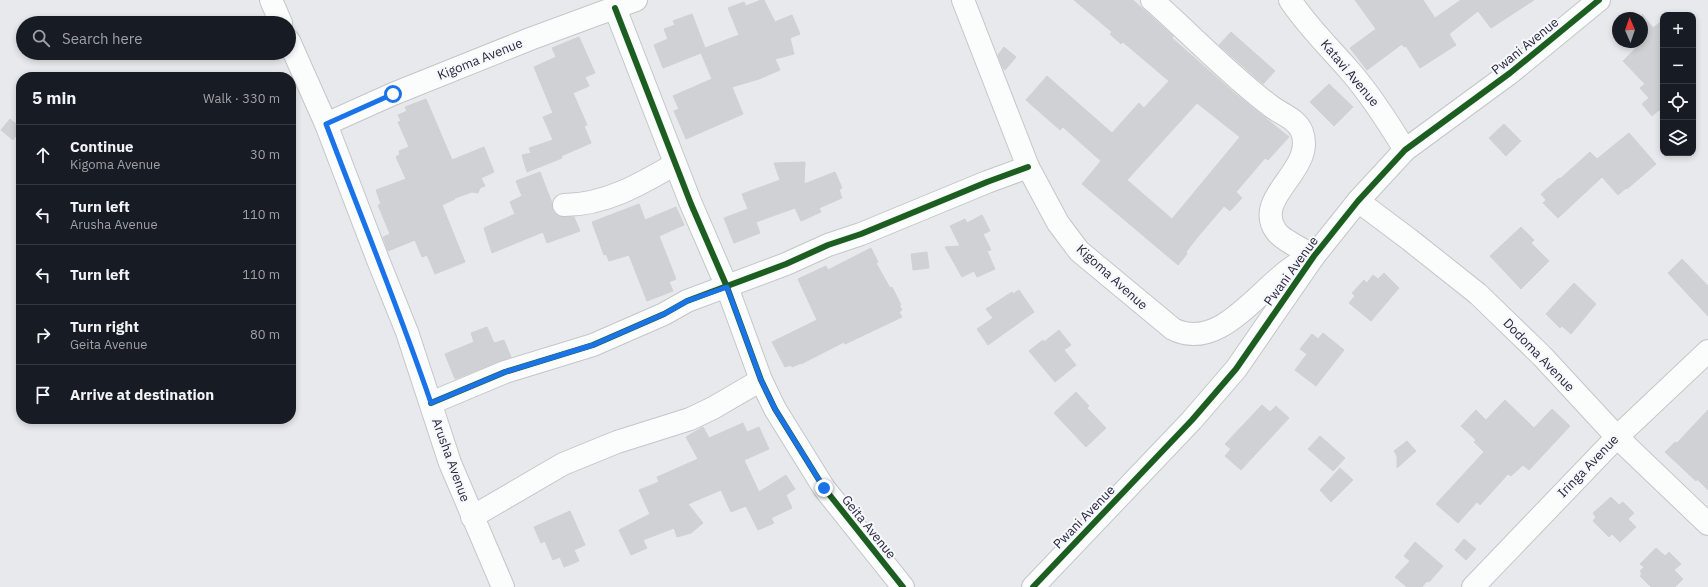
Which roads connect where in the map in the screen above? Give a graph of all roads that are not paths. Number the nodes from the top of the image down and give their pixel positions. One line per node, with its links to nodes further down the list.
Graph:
1 (271, 0): 8 (street)
2 (636, 0): 7 (street, Kigoma Avenue)
3 (963, 0): 13 (street, Kigoma Avenue)
4 (1152, 0): 16 (street)
5 (1290, 0): 11 (street, Katavi Avenue)
6 (1599, 0): 11 (street, Pwani Avenue)
7 (616, 8): 10 (street, Kigoma Avenue); 12 (street, Geita Avenue)
8 (278, 16)
9 (296, 57): 10 (street, Arusha Avenue)
10 (326, 124): 20 (street, Arusha Avenue)
11 (1405, 150): 14 (street, Pwani Avenue)
12 (675, 164): 15 (street); 17 (street, Geita Avenue)
13 (1028, 167): 16 (street, Kigoma Avenue); 17 (street)
14 (1358, 201): 16 (street, Pwani Avenue); 21 (street, Dodoma Avenue)
15 (564, 205)
16 (1314, 256): 26 (street, Pwani Avenue)
17 (727, 287): 19 (street, Geita Avenue); 20 (street)
18 (1708, 352): 21 (street, Iringa Avenue)
19 (761, 380): 22 (street); 25 (street, Geita Avenue)
20 (431, 403): 22 (street, Arusha Avenue)
21 (1617, 436): 23 (street, Dodoma Avenue); 27 (street, Iringa Avenue)
22 (472, 517): 24 (street, Arusha Avenue)
23 (1708, 524)
24 (494, 584)
25 (903, 587)
26 (1033, 587)
27 (1473, 587)

